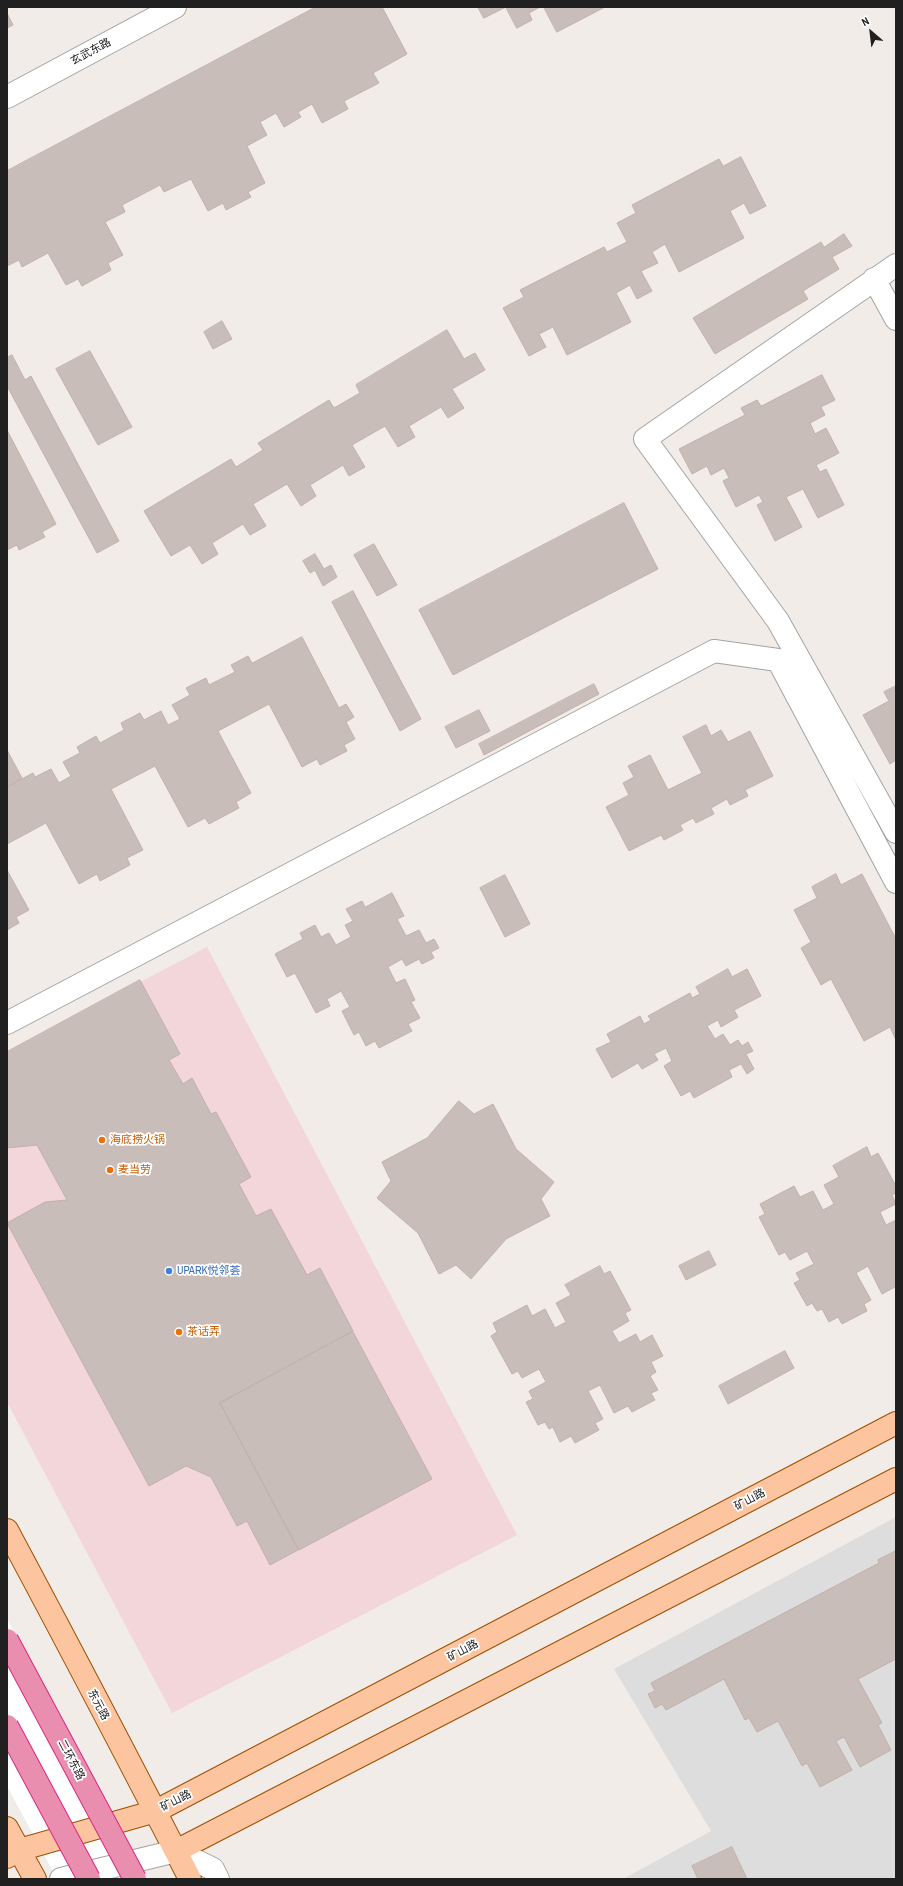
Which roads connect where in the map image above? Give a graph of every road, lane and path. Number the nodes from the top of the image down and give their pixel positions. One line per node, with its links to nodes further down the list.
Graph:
1 (175, 7): 2 (street, 玄武东路)
2 (7, 97)
3 (896, 265): 4 (street)
4 (874, 278): 5 (street); 6 (street)
5 (896, 319)
6 (896, 832)
7 (896, 882): 8 (street)
8 (7, 1023)
9 (896, 1423): 14 (main road, 矿山路)
10 (896, 1479): 16 (main road)
11 (7, 1530): 14 (main road, 东元路)
12 (7, 1640): 21 (highway, 二环东路, bridge)
13 (7, 1726): 20 (highway, bridge)
14 (156, 1811): 16 (main road, 东元路); 17 (main road, 矿山路)
15 (7, 1828): 17 (main road)
16 (176, 1851): 19 (street); 22 (main road, 东元路); 23 (street)
17 (13, 1853): 18 (main road)
18 (35, 1879)
19 (61, 1879)
20 (89, 1879)
21 (135, 1879)
22 (190, 1879)
23 (218, 1879)

